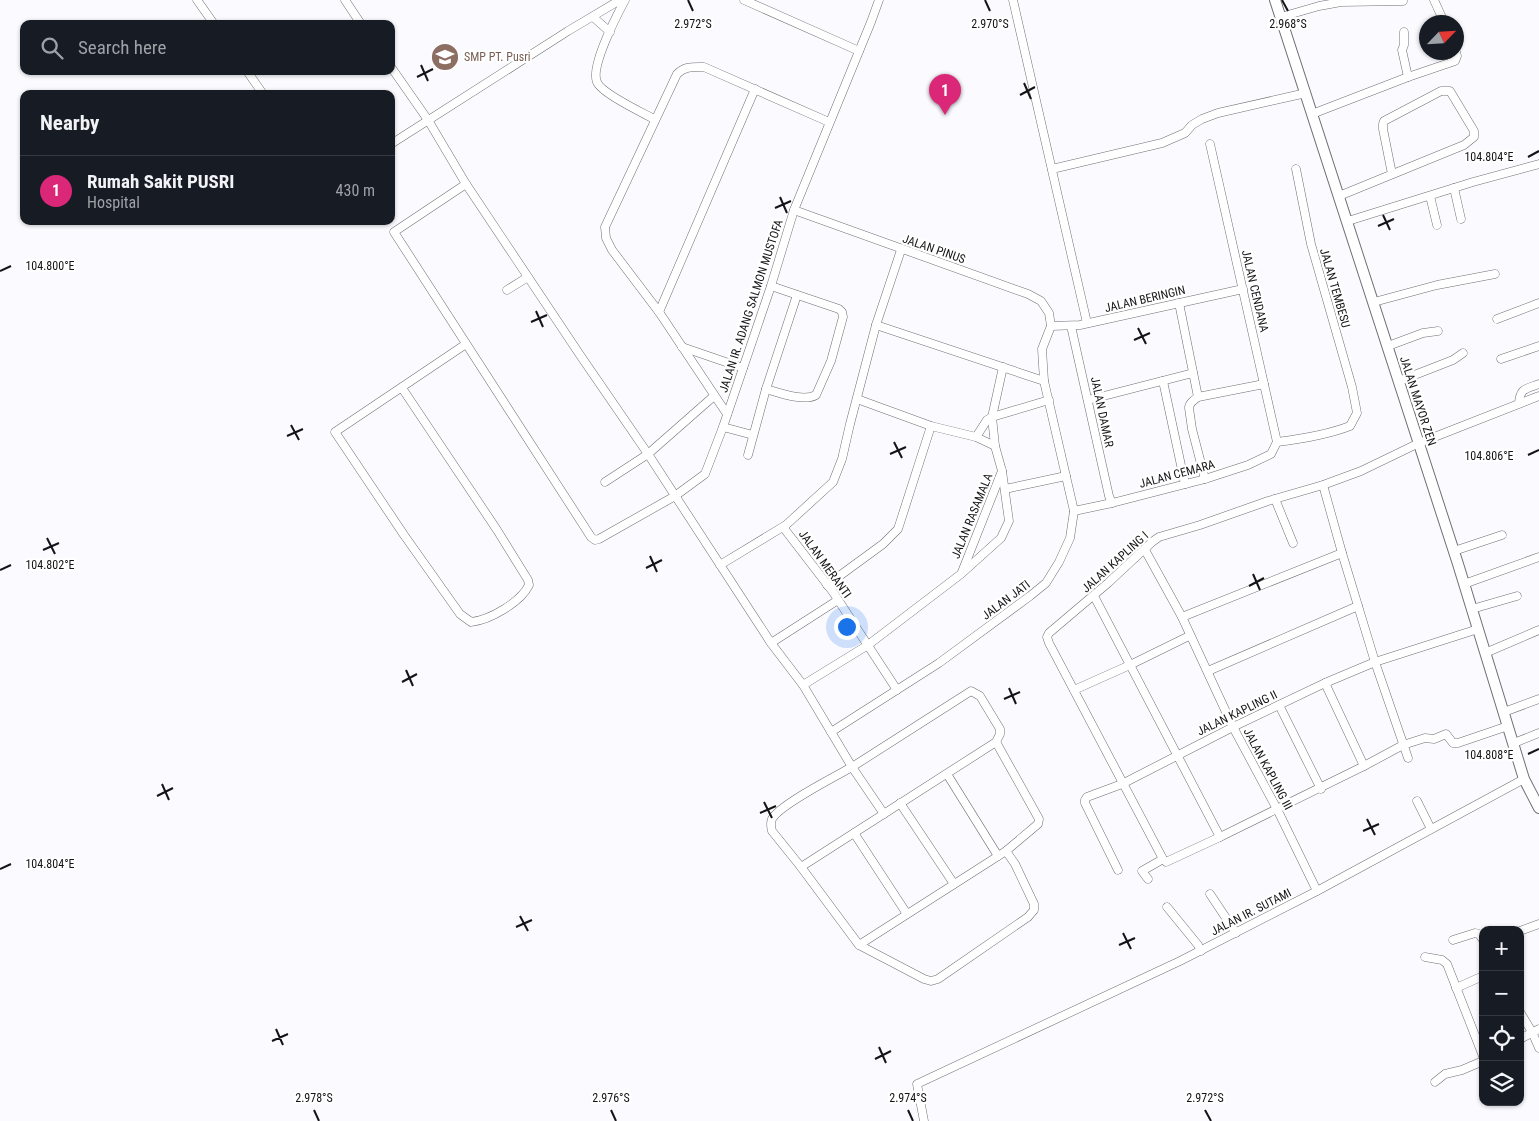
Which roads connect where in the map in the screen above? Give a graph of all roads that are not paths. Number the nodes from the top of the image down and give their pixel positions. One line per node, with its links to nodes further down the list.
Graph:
1 (197, 0): 14 (street)
2 (345, 0): 15 (street)
3 (620, 0): 12 (street)
4 (625, 0): 16 (street)
5 (744, 0): 18 (street)
6 (879, 0): 18 (street, JALAN IR. ADANG SALMON MUSTOFA)
7 (1013, 0): 34 (street)
8 (1275, 0): 13 (street, JALAN MAYOR ZEN)
9 (1434, 0): 11 (street)
10 (1403, 1): 13 (street)
11 (1441, 15)
12 (592, 17): 16 (street); 28 (street)
13 (1281, 17): 25 (street, JALAN MAYOR ZEN)
14 (211, 20)
15 (358, 20)
16 (610, 32): 27 (street)
17 (1404, 32): 22 (street)
18 (859, 51): 29 (street, JALAN IR. ADANG SALMON MUSTOFA)
19 (1455, 60): 22 (street)
20 (395, 73): 28 (street)
21 (250, 75): 24 (street)
22 (1408, 77): 26 (street)
23 (755, 89): 27 (street); 29 (street); 54 (street)
24 (260, 90)
25 (1306, 93): 26 (street, JALAN MAYOR ZEN); 34 (street)
26 (1312, 114): 38 (street, JALAN MAYOR ZEN)
27 (654, 119): 54 (street)
28 (428, 120): 30 (street); 36 (street)
29 (829, 122): 40 (street, JALAN IR. ADANG SALMON MUSTOFA)
30 (395, 141)
31 (1210, 144): 48 (street, JALAN CENDANA)
32 (1539, 164): 37 (street)
33 (1296, 168): 90 (street, JALAN TEMBESU)
34 (1052, 169): 56 (street)
35 (1392, 174): 35 (street); 38 (street)
36 (466, 184): 46 (street); 61 (street)
37 (1454, 188): 39 (street); 41 (street)
38 (1339, 196): 42 (street, JALAN MAYOR ZEN)
39 (1430, 196): 42 (street); 43 (street)
40 (794, 210): 44 (street, JALAN PINUS); 47 (street, JALAN IR. ADANG SALMON MUSTOFA)
41 (1460, 219)
42 (1348, 221): 51 (street, JALAN MAYOR ZEN)
43 (1437, 225)
44 (901, 250): 57 (street); 58 (street, JALAN PINUS)
45 (1495, 274): 51 (street)
46 (528, 277): 49 (street); 93 (street)
47 (771, 286): 50 (street); 68 (street, JALAN IR. ADANG SALMON MUSTOFA)
48 (1243, 288): 52 (street, JALAN BERINGIN); 73 (street, JALAN CENDANA)
49 (507, 290)
50 (797, 295): 76 (street); 76 (street)
51 (1374, 302): 62 (street, JALAN MAYOR ZEN)
52 (1179, 303): 56 (street, JALAN BERINGIN); 69 (street)
53 (1539, 303): 55 (street)
54 (659, 312): 64 (street)
55 (1497, 319)
56 (1087, 323): 59 (street, JALAN BERINGIN)
57 (876, 325): 67 (street); 80 (street)
58 (1050, 326): 59 (street, JALAN BERINGIN); 70 (street, JALAN JATI)
59 (1071, 326): 82 (street, JALAN DAMAR)
60 (1438, 331): 62 (street)
61 (466, 344): 75 (street); 102 (street, JALAN IR. ADANG SALMON MUSTOFA)
62 (1388, 346): 72 (street, JALAN MAYOR ZEN)
63 (1539, 346): 66 (street)
64 (682, 347): 68 (street); 77 (street)
65 (1463, 353): 72 (street)
66 (1501, 360)
67 (1003, 366): 70 (street); 85 (street)
68 (743, 368): 84 (street, JALAN IR. ADANG SALMON MUSTOFA)
69 (1193, 373): 71 (street); 79 (street)
70 (1044, 381): 81 (street, JALAN JATI)
71 (1163, 381): 82 (street); 99 (street)
72 (1399, 381): 91 (street, JALAN MAYOR ZEN)
73 (1264, 384): 79 (street); 90 (street, JALAN CENDANA)
74 (1539, 384): 83 (street)
75 (402, 388): 75 (street)
76 (766, 389): 88 (street)
77 (714, 396): 84 (street); 93 (street)
78 (1539, 396): 83 (street, JALAN KAPLING I)
79 (1198, 397): 97 (street)
80 (856, 399): 86 (street); 106 (street)
81 (1049, 400): 85 (street); 96 (street, JALAN JATI)
82 (1088, 400): 104 (street, JALAN DAMAR)
83 (1519, 404): 91 (street, JALAN KAPLING I)
84 (727, 414): 87 (street, JALAN IR. ADANG SALMON MUSTOFA)
85 (992, 417): 89 (street); 92 (street)
86 (931, 426): 89 (street); 116 (street)
87 (723, 427): 88 (street); 102 (street, JALAN IR. ADANG SALMON MUSTOFA)
88 (753, 435): 94 (street)
89 (976, 437): 92 (street)
90 (1277, 442): 97 (street, JALAN CEMARA)
91 (1418, 443): 100 (street, JALAN KAPLING I); 110 (street, JALAN MAYOR ZEN)
92 (995, 446): 95 (street)
93 (648, 454): 98 (street); 102 (street)
94 (748, 455)
95 (1002, 471): 101 (street, JALAN RASAMALA); 114 (street, JALAN RASAMALA)
96 (1066, 476): 101 (street); 105 (street, JALAN JATI)
97 (1205, 479): 99 (street, JALAN CEMARA)
98 (604, 482)
99 (1185, 484): 104 (street, JALAN CEMARA)
100 (1323, 485): 103 (street, JALAN KAPLING I); 111 (street)
101 (1005, 489): 114 (street, JALAN RASAMALA)
102 (676, 496): 113 (street)
103 (1275, 499): 108 (street); 109 (street, JALAN KAPLING I)
104 (1112, 503): 105 (street, JALAN CEMARA)
105 (1074, 511): 134 (street, JALAN JATI)
106 (783, 527): 113 (street); 116 (street, JALAN MERANTI)
107 (1502, 536): 110 (street)
108 (1293, 543)
109 (1145, 550): 117 (street, JALAN KAPLING I); 122 (street, JALAN KAPLING III)
110 (1454, 551): 115 (street, JALAN MAYOR ZEN)
111 (1342, 553): 120 (street); 122 (street)
112 (1539, 557): 115 (street)
113 (720, 565): 126 (street)
114 (961, 574): 127 (street, JALAN RASAMALA)
115 (1464, 584): 121 (street, JALAN MAYOR ZEN)
116 (827, 585): 119 (street, JALAN MERANTI)
117 (1094, 596): 130 (street); 135 (street, JALAN KAPLING I)
118 (1517, 596): 121 (street)
119 (838, 600): 126 (street); 127 (street, JALAN MERANTI)
120 (1358, 606): 129 (street); 131 (street)
121 (1472, 609): 123 (street, JALAN MAYOR ZEN)
122 (1182, 617): 125 (street, JALAN KAPLING III)
123 (1478, 630): 128 (street, JALAN MAYOR ZEN); 129 (street, JALAN KAPLING II)
124 (1539, 630): 128 (street)
125 (1189, 636): 130 (street); 131 (street, JALAN KAPLING III)
126 (771, 643): 133 (street)
127 (868, 645): 133 (street, JALAN RASAMALA); 134 (street, JALAN MERANTI)
128 (1486, 653): 138 (street, JALAN MAYOR ZEN)
129 (1375, 662): 132 (street, JALAN KAPLING II); 145 (street)
130 (1130, 666): 135 (street); 146 (street)
131 (1208, 672): 139 (street, JALAN KAPLING III)
132 (1325, 682): 137 (street, JALAN KAPLING II); 148 (street)
133 (803, 685): 141 (street)
134 (897, 690): 141 (street, JALAN JATI)
135 (1074, 690): 152 (street, JALAN KAPLING I)
136 (1539, 699): 138 (street)
137 (1279, 705): 139 (street, JALAN KAPLING II); 153 (street)
138 (1504, 712): 140 (street, JALAN MAYOR ZEN)
139 (1232, 726): 146 (street, JALAN KAPLING II); 157 (street, JALAN KAPLING III)
140 (1508, 726): 144 (street, JALAN MAYOR ZEN); 145 (street)
141 (831, 732): 149 (street)
142 (1539, 734): 144 (street)
143 (996, 742): 149 (street); 150 (street); 162 (street)
144 (1514, 743): 151 (street, JALAN MAYOR ZEN)
145 (1403, 746): 147 (street); 148 (street)
146 (1176, 756): 152 (street, JALAN KAPLING II); 161 (street)
147 (1408, 758)
148 (1364, 766): 153 (street)
149 (852, 767): 158 (street); 165 (street)
150 (947, 774): 155 (street); 163 (street)
151 (1524, 778): 156 (street, JALAN MAYOR ZEN); 159 (street, JALAN IR. SUTAMI)
152 (1122, 784): 164 (street, JALAN KAPLING I); 166 (street, JALAN KAPLING II)
153 (1320, 789): 157 (street)
154 (1417, 801): 159 (street)
155 (900, 803): 158 (street); 168 (street)
156 (1539, 808)
157 (1277, 809): 161 (street); 169 (street, JALAN KAPLING III)
158 (884, 814): 160 (street)
159 (1431, 828): 169 (street, JALAN IR. SUTAMI)
160 (854, 833): 165 (street); 172 (street)
161 (1220, 837): 164 (street)
162 (1006, 851): 163 (street); 178 (street)
163 (998, 856): 168 (street)
164 (1162, 859): 167 (street)
165 (801, 867): 178 (street)
166 (1118, 870)
167 (1148, 879)
168 (954, 884): 172 (street)
169 (1317, 891): 175 (street, JALAN IR. SUTAMI)
170 (1210, 894): 175 (street)
171 (1167, 906): 179 (street)
172 (907, 914): 178 (street)
173 (1539, 924): 174 (street)
174 (1524, 930)
175 (1236, 933): 179 (street, JALAN IR. SUTAMI)
176 (1479, 934): 177 (street)
177 (1453, 940)
178 (858, 945)
179 (1201, 951): 190 (street, JALAN IR. SUTAMI)
180 (1425, 957): 182 (street)
181 (1479, 978): 182 (street)
182 (1456, 988): 186 (street)
183 (1523, 1016): 184 (street)
184 (1535, 1030): 185 (street); 187 (street)
185 (1524, 1037)
186 (1479, 1046)
187 (1539, 1048)
188 (1479, 1063): 189 (street)
189 (1435, 1082)
190 (924, 1121)

